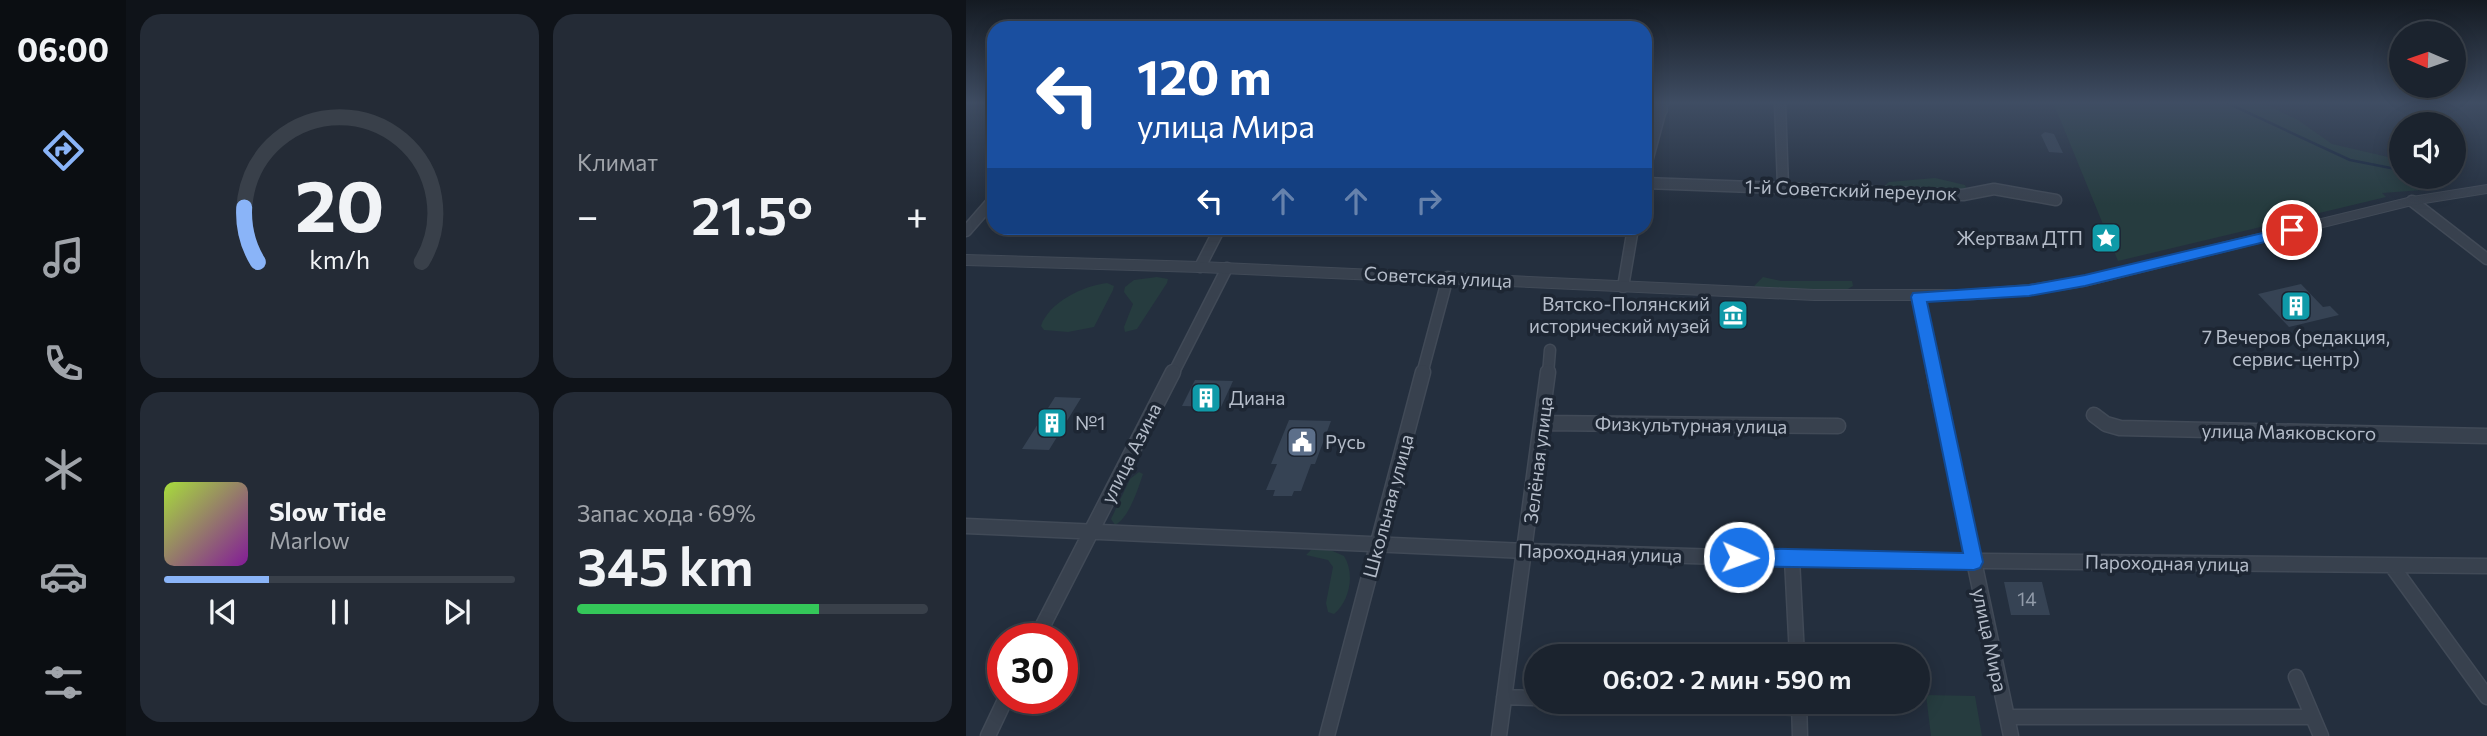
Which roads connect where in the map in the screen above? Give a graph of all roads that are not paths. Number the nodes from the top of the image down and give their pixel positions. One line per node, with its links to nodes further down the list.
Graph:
1 (1781, 136): 3 (street)
2 (1652, 183): 3 (street, 1-й Советский переулок)
3 (1783, 187): 5 (street, 1-й Советский переулок)
4 (2487, 189): 6 (street, Советская улица)
5 (2056, 200)
6 (2412, 201): 11 (street); 17 (street, Советская улица)
7 (987, 207): 8 (street)
8 (966, 231)
9 (1216, 235): 13 (street)
10 (1632, 235): 16 (street)
11 (2487, 259)
12 (966, 260): 13 (street, Советская улица)
13 (1200, 267): 14 (street, Советская улица)
14 (1227, 268): 15 (street, Советская улица); 24 (street, улица Азина)
15 (1448, 277): 16 (street, Советская улица); 25 (street, Школьная улица)
16 (1623, 287): 17 (street, Советская улица)
17 (1918, 297): 28 (street, улица Мира)
18 (1550, 351): 20 (street, Зелёная улица)
19 (2094, 415): 22 (street, улица Маяковского)
20 (1543, 423): 21 (street, Физкультурная улица); 26 (street, Зелёная улица)
21 (1838, 426)
22 (2487, 436)
23 (966, 526): 24 (street, Пароходная улица)
24 (1089, 533): 25 (street, Пароходная улица); 31 (street, улица Азина)
25 (1378, 543): 26 (street, Пароходная улица); 42 (street, Школьная улица)
26 (1526, 551): 27 (street, Пароходная улица); 34 (street, Зелёная улица)
27 (1792, 558): 28 (street, Пароходная улица); 32 (street)
28 (1974, 562): 29 (street, Пароходная улица); 40 (street, улица Мира)
29 (2392, 566): 30 (street, Пароходная улица); 35 (street)
30 (2487, 566)
31 (1044, 623)
32 (1796, 644)
33 (2296, 677): 39 (street)
34 (1504, 697): 36 (street); 43 (street, Зелёная улица)
35 (2487, 697)
36 (1524, 698)
37 (998, 714): 41 (street)
38 (1799, 714): 44 (street)
39 (2313, 717): 40 (street); 46 (street)
40 (2007, 718): 45 (street, улица Мира)
41 (988, 736)
42 (1327, 736)
43 (1499, 736)
44 (1800, 736)
45 (2011, 736)
46 (2321, 736)

